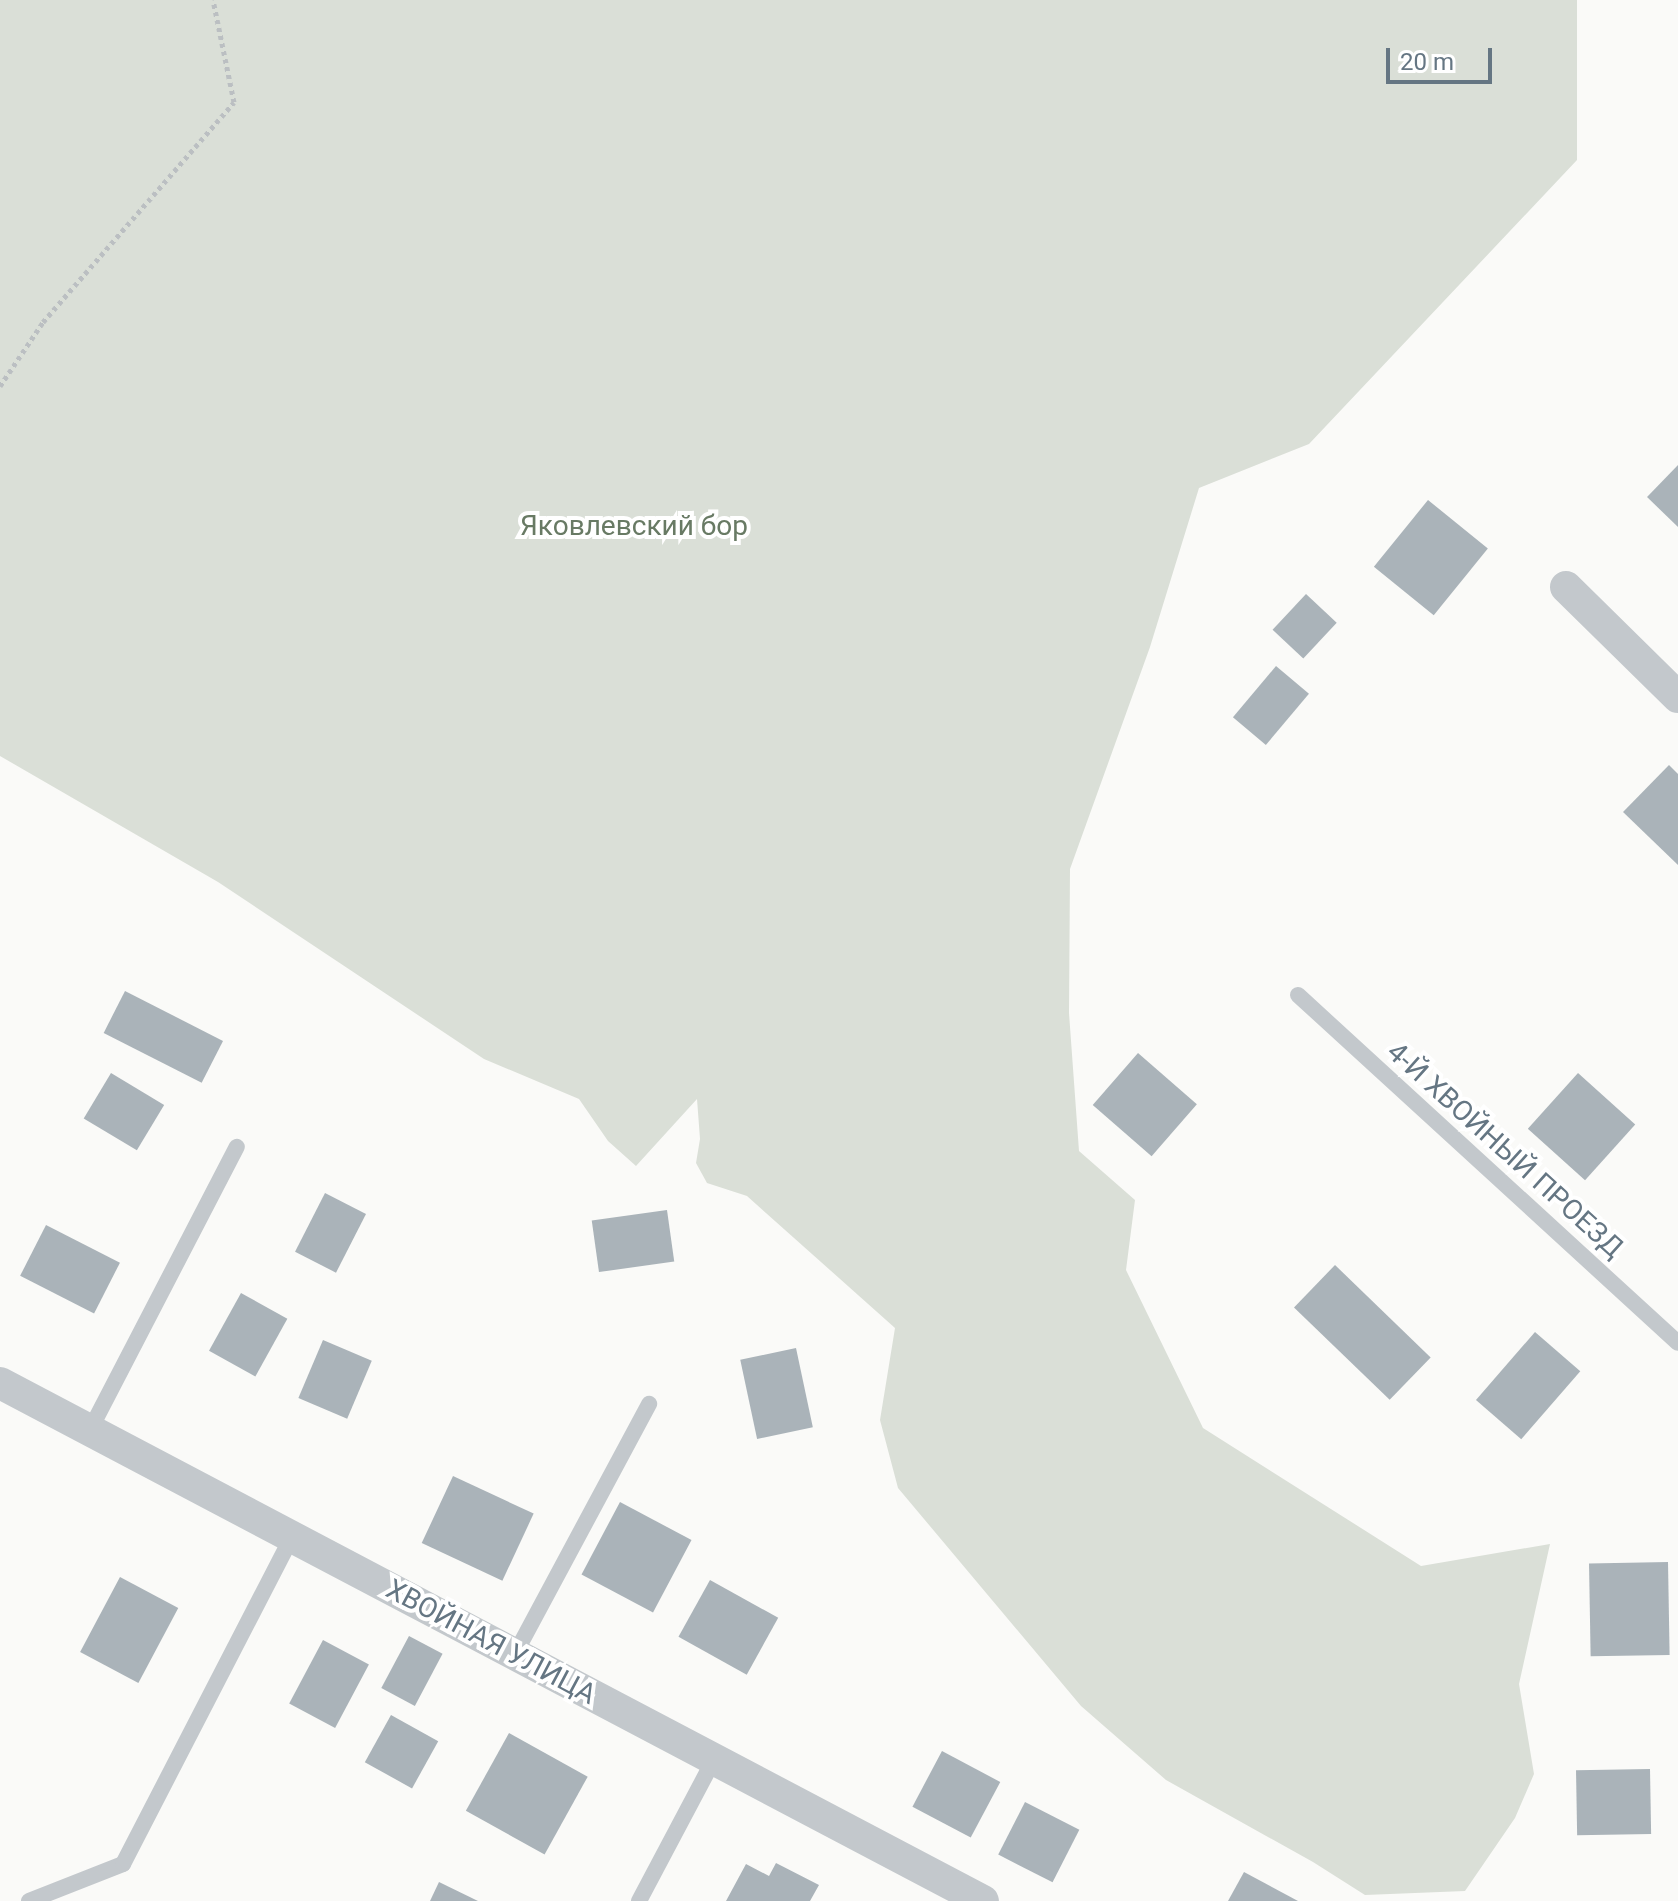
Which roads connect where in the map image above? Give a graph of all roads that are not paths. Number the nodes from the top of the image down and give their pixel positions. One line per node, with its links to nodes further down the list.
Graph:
1 (1566, 587): 2 (street)
2 (1678, 697)
3 (1298, 995): 5 (lane, 4-Й ХВОЙНЫЙ ПРОЕЗД)
4 (237, 1147): 8 (lane)
5 (1678, 1343)
6 (0, 1383): 8 (street, ХВОЙНАЯ УЛИЦА)
7 (649, 1404): 10 (lane)
8 (90, 1430): 9 (street, ХВОЙНАЯ УЛИЦА)
9 (292, 1537): 10 (street, ХВОЙНАЯ УЛИЦА); 12 (lane)
10 (515, 1654): 11 (street, ХВОЙНАЯ УЛИЦА)
11 (713, 1761): 13 (lane); 14 (street, ХВОЙНАЯ УЛИЦА)
12 (29, 1901)
13 (639, 1901)
14 (983, 1901)

